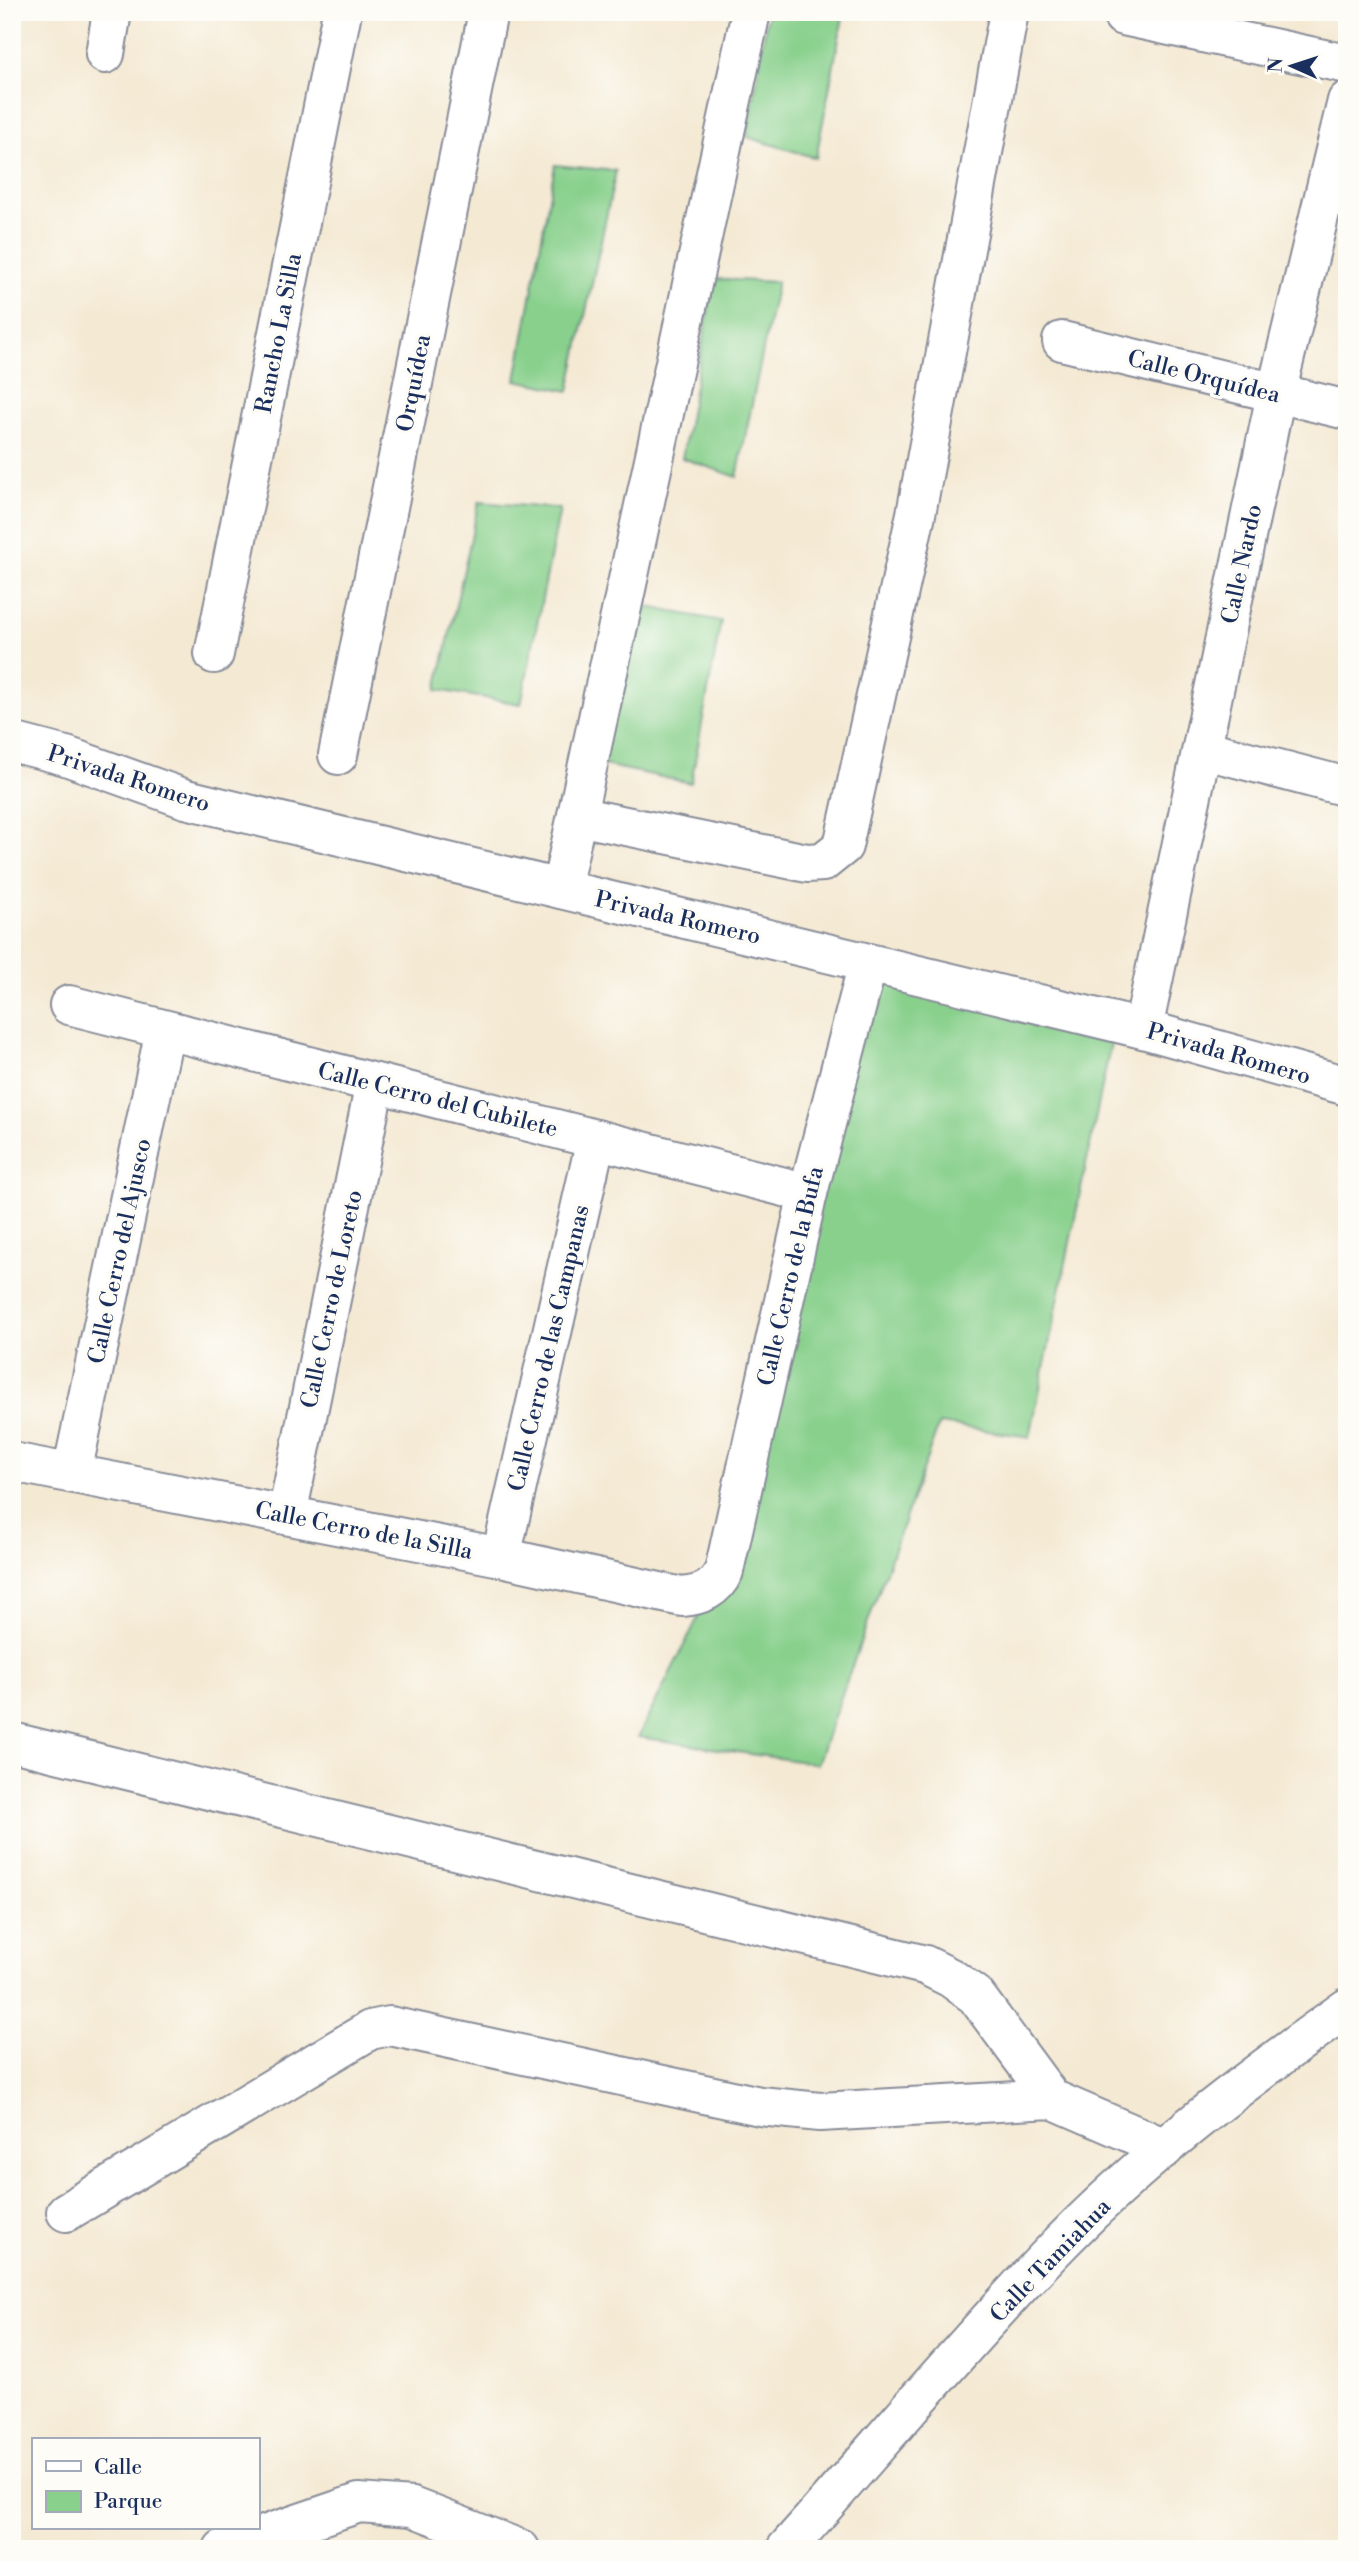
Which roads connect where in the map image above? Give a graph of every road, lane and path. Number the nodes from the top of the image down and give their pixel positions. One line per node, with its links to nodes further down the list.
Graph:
1 (113, 12): 7 (street)
2 (342, 12): 13 (street, Rancho La Silla)
3 (488, 12): 16 (street, Orquídea)
4 (751, 12): 18 (street)
5 (1009, 12): 18 (street)
6 (1124, 16): 8 (street)
7 (105, 54)
8 (1347, 64)
9 (1347, 101): 11 (street, Calle Nardo)
10 (1062, 341): 11 (street, Calle Orquídea)
11 (1276, 394): 12 (street, Calle Orquídea); 15 (street, Calle Nardo)
12 (1347, 410)
13 (214, 654)
14 (12, 742): 19 (street, Privada Romero)
15 (1202, 749): 17 (street); 22 (street, Calle Nardo)
16 (338, 755)
17 (1347, 788)
18 (577, 816): 19 (street)
19 (561, 889): 20 (street, Privada Romero)
20 (868, 963): 22 (street, Privada Romero); 27 (street, Calle Cerro de la Bufa)
21 (69, 1005): 23 (street, Calle Cerro del Cubilete)
22 (1143, 1029): 25 (street, Privada Romero)
23 (165, 1030): 24 (street, Calle Cerro del Cubilete); 29 (street, Calle Cerro del Ajusco)
24 (376, 1083): 26 (street, Calle Cerro del Cubilete); 30 (street, Calle Cerro de Loreto)
25 (1347, 1086)
26 (596, 1139): 27 (street, Calle Cerro del Cubilete); 31 (street, Calle Cerro de las Campanas)
27 (808, 1193): 32 (street, Calle Cerro de la Bufa)
28 (12, 1462): 29 (street, Calle Cerro de la Silla)
29 (72, 1473): 30 (street, Calle Cerro de la Silla)
30 (287, 1515): 31 (street, Calle Cerro de la Silla)
31 (501, 1557): 32 (street, Calle Cerro de la Silla)
32 (713, 1588)
33 (12, 1742): 35 (street)
34 (1347, 2008): 36 (street, Calle Tamiahua)
35 (1052, 2099): 36 (street); 37 (street)
36 (1165, 2148): 40 (street, Calle Tamiahua)
37 (66, 2212)
38 (223, 2549): 39 (street)
39 (520, 2549)
40 (786, 2549)

